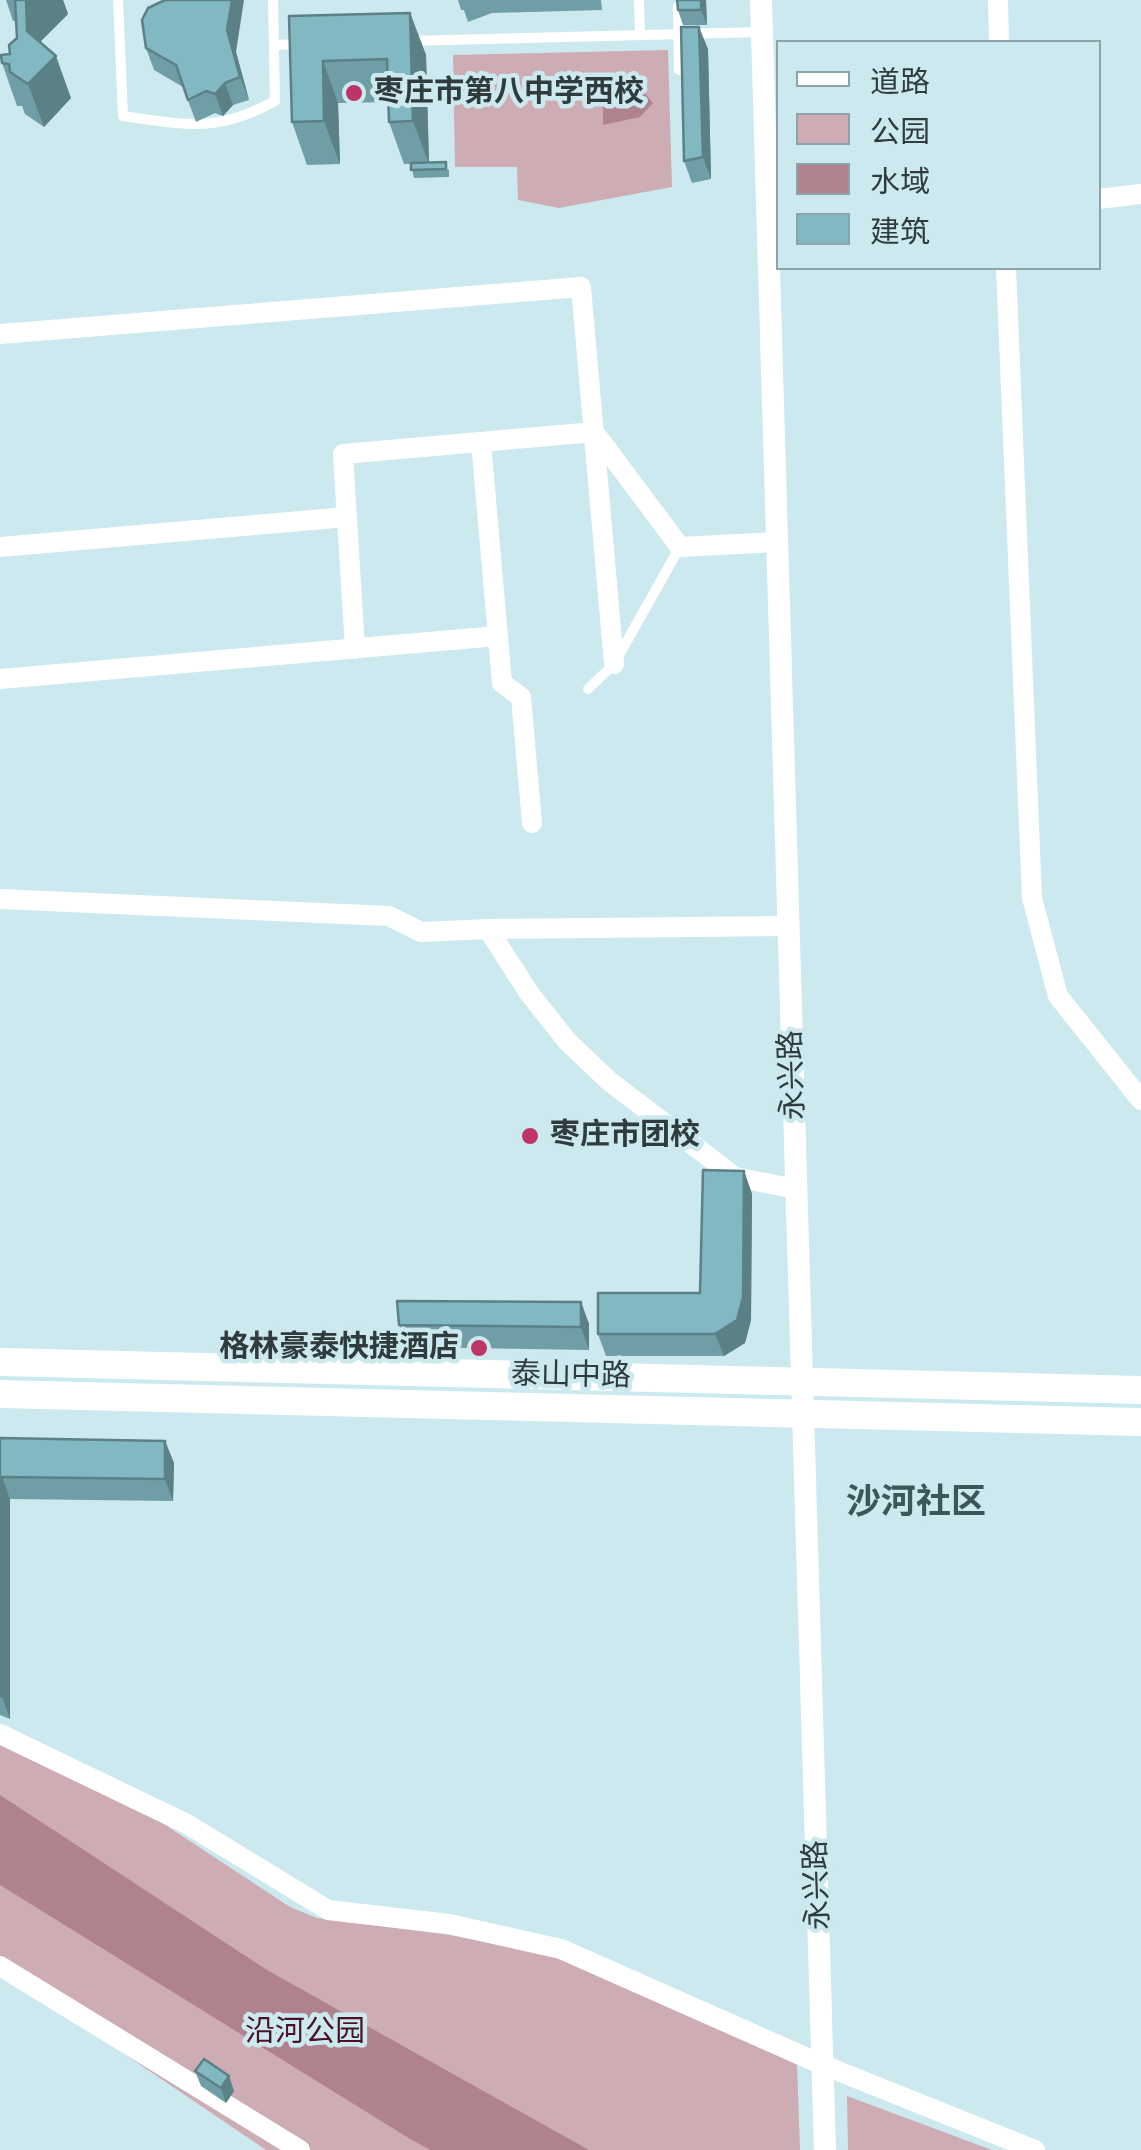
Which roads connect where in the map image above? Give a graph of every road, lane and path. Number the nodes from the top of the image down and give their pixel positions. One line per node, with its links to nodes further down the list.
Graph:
1 (118, 0): 13 (lane)
2 (273, 0): 13 (lane)
3 (640, 0): 9 (lane)
4 (684, 0): 8 (lane)
5 (761, 0): 7 (street, 永兴路)
6 (998, 0): 10 (street)
7 (762, 32): 8 (lane); 17 (street, 永兴路)
8 (678, 34): 9 (lane); 14 (lane)
9 (640, 35): 11 (lane)
10 (999, 40)
11 (399, 41)
12 (310, 44): 13 (lane)
13 (274, 45)
14 (679, 70)
15 (1141, 194): 16 (street)
16 (1101, 199)
17 (773, 222): 23 (street, 永兴路)
18 (1006, 270): 35 (street)
19 (0, 334): 20 (street)
20 (594, 432): 21 (street); 25 (street); 28 (street)
21 (481, 442): 22 (street); 26 (street)
22 (347, 516): 24 (street); 27 (street)
23 (777, 542): 25 (street); 33 (street, 永兴路)
24 (0, 547)
25 (680, 548): 28 (lane)
26 (498, 636): 27 (street); 31 (street)
27 (355, 649): 29 (street)
28 (614, 664): 30 (lane)
29 (0, 679)
30 (588, 689)
31 (532, 823)
32 (0, 899): 34 (street)
33 (789, 926): 34 (street); 36 (street, 永兴路)
34 (488, 928): 36 (street)
35 (1141, 1100)
36 (796, 1189): 38 (street, 永兴路)
37 (0, 1362): 38 (main road, 泰山中路)
38 (803, 1382): 39 (main road, 泰山中路); 41 (street, 永兴路)
39 (1141, 1390)
40 (0, 1394): 41 (main road, 泰山中路)
41 (804, 1414): 42 (main road, 泰山中路); 45 (street, 永兴路)
42 (1141, 1422)
43 (0, 1734): 45 (street)
44 (0, 1966): 46 (street)
45 (822, 2065): 47 (street, 永兴路); 48 (street)
46 (300, 2150)
47 (825, 2150)
48 (1035, 2150)

